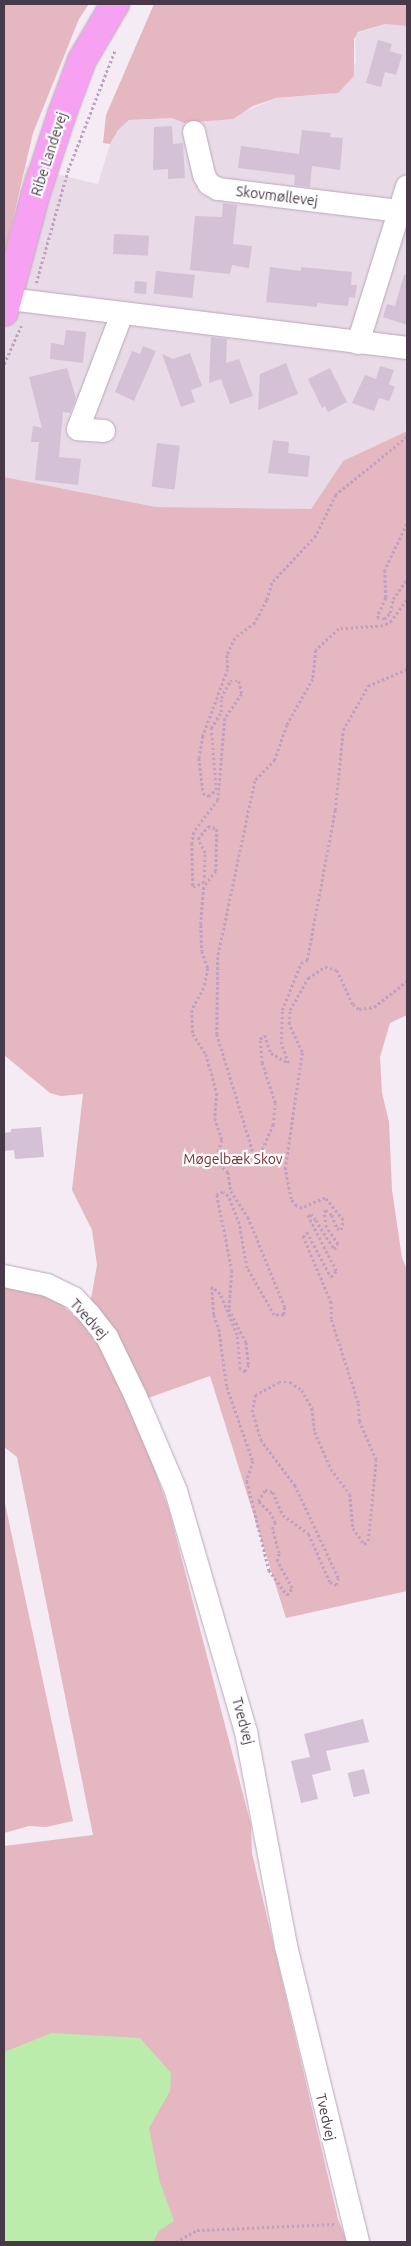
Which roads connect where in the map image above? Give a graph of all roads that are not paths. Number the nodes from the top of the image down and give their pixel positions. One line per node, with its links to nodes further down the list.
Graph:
1 (115, 4): 5 (main road, Ribe Landevej)
2 (194, 132): 4 (street, Skovmøllevej)
3 (407, 187): 4 (street)
4 (400, 211): 7 (street)
5 (14, 305): 6 (street)
6 (122, 314): 7 (street); 9 (street)
7 (358, 343): 8 (street)
8 (407, 348)
9 (104, 431)
10 (4, 1276): 11 (street, Tvedvej)
11 (355, 2233)

